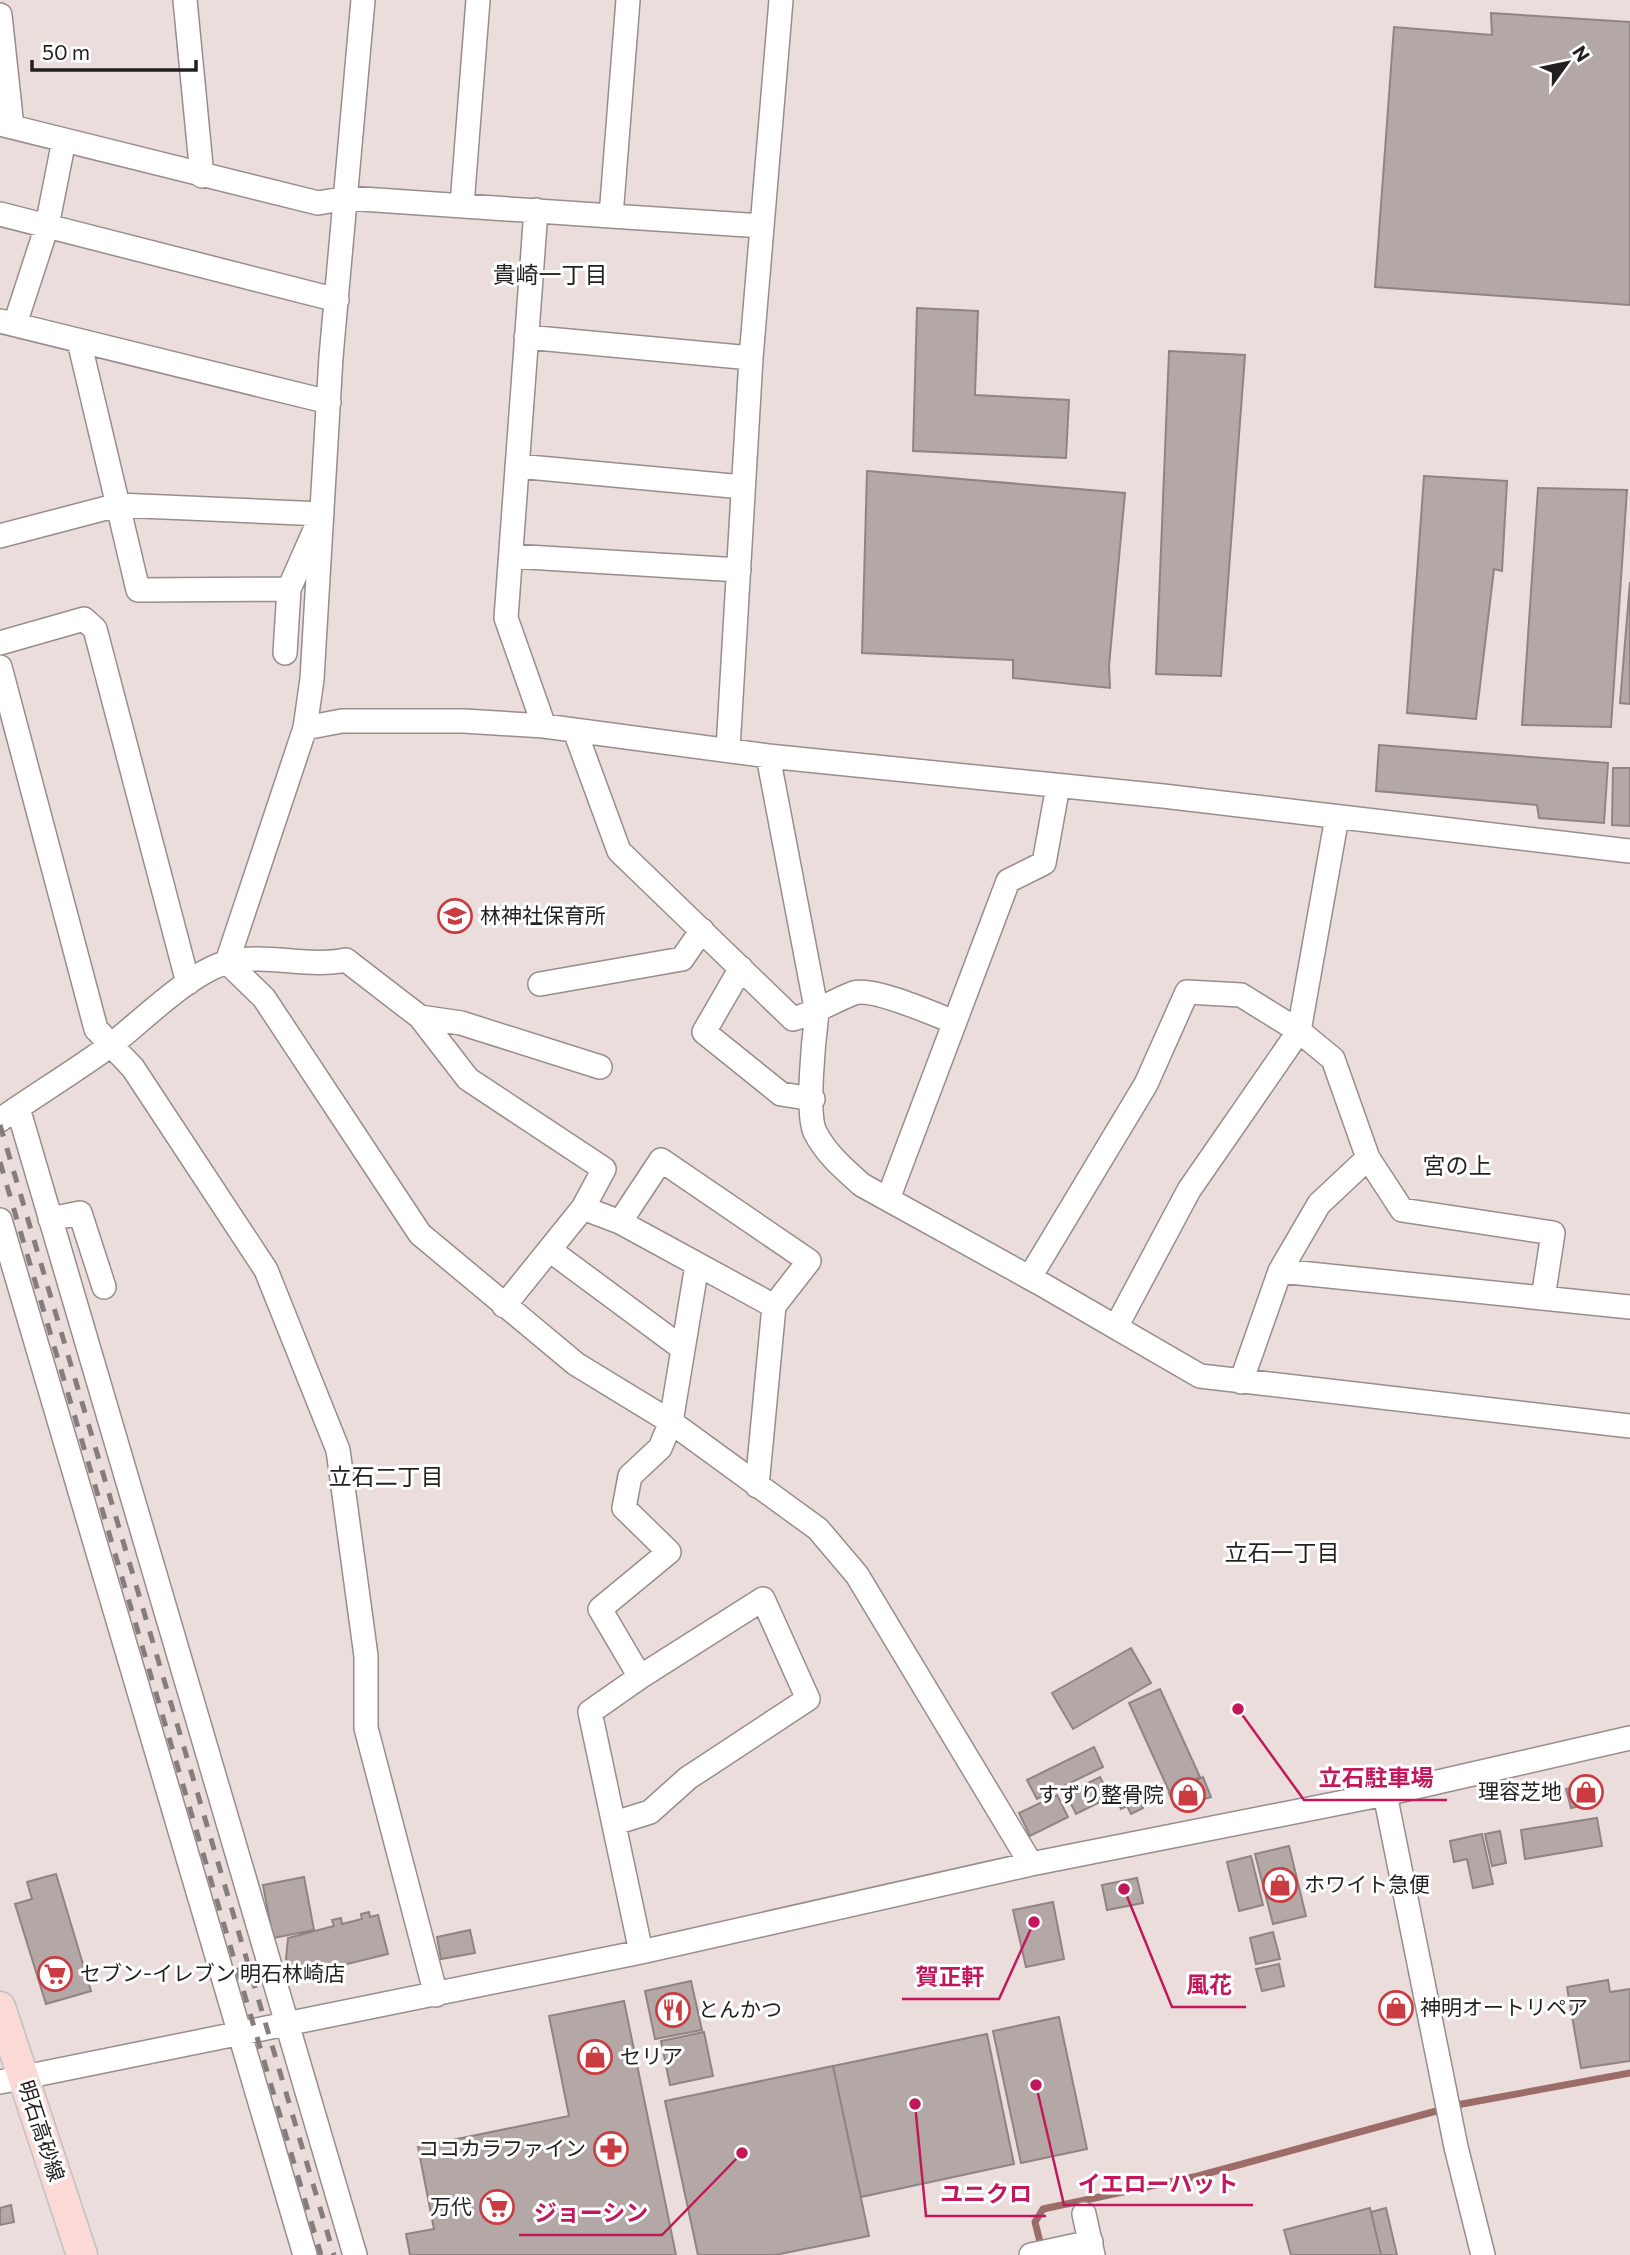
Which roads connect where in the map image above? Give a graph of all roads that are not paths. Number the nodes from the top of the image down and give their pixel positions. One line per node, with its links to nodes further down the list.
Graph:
1 (185, 0): 9 (street)
2 (363, 0): 10 (street)
3 (478, 0): 11 (street)
4 (628, 0): 14 (street)
5 (781, 0): 16 (street)
6 (0, 15): 7 (street)
7 (6, 125): 8 (street)
8 (64, 140): 9 (street); 15 (street)
9 (202, 176): 10 (street)
10 (347, 198): 11 (street); 17 (street)
11 (462, 205): 12 (street)
12 (536, 210): 14 (street); 19 (street)
13 (0, 214): 15 (street)
14 (611, 216): 16 (street)
15 (47, 226): 17 (street); 18 (street)
16 (762, 226): 21 (street)
17 (337, 300): 22 (street)
18 (7, 323): 20 (street)
19 (526, 337): 21 (street); 23 (street)
20 (79, 341): 22 (street); 25 (street)
21 (751, 358): 24 (street)
22 (329, 402): 26 (street)
23 (517, 466): 24 (street); 28 (street)
24 (743, 486): 29 (street)
25 (118, 505): 26 (street); 27 (street); 30 (street)
26 (322, 514): 30 (street); 35 (street)
27 (1, 530)
28 (510, 556): 29 (street); 34 (street)
29 (739, 570): 37 (street)
30 (289, 589): 32 (street)
31 (0, 643): 45 (street)
32 (285, 653)
33 (0, 667): 51 (street)
34 (544, 726): 35 (street); 36 (street)
35 (305, 728): 43 (street)
36 (575, 731): 37 (street); 42 (street)
37 (728, 749): 38 (street)
38 (768, 756): 39 (street); 47 (street)
39 (1058, 786): 40 (street); 49 (street)
40 (1337, 817): 41 (street); 50 (street)
41 (1630, 851)
42 (702, 930): 44 (street); 46 (street)
43 (227, 962): 45 (street); 48 (street); 67 (street)
44 (741, 968): 47 (street); 53 (street)
45 (188, 983): 51 (street)
46 (540, 984)
47 (817, 1013): 49 (street); 53 (street)
48 (420, 1017): 52 (street); 57 (street)
49 (954, 1022): 56 (street)
50 (1299, 1031): 55 (street); 64 (street); 70 (street)
51 (110, 1045): 54 (street); 82 (street)
52 (600, 1067)
53 (813, 1099): 56 (street)
54 (9, 1114): 58 (street)
55 (1368, 1158): 63 (street); 66 (street)
56 (888, 1199): 64 (street)
57 (583, 1208): 60 (street); 61 (street)
58 (50, 1219): 65 (street); 84 (street)
59 (0, 1220): 85 (street)
60 (620, 1222): 62 (street); 68 (street)
61 (551, 1251): 67 (street); 71 (street)
62 (697, 1265): 68 (street); 71 (street)
63 (1280, 1271): 66 (street); 72 (street)
64 (1030, 1277): 70 (street)
65 (104, 1287)
66 (1543, 1298): 69 (street)
67 (504, 1306): 73 (street)
68 (774, 1306): 75 (street)
69 (1630, 1307)
70 (1116, 1326): 72 (street)
71 (682, 1348): 73 (street)
72 (1241, 1382): 74 (street)
73 (671, 1422): 75 (street); 76 (street)
74 (1630, 1426)
75 (757, 1486): 80 (street)
76 (640, 1677): 79 (street); 79 (street)
77 (1630, 1738): 78 (street)
78 (1385, 1794): 80 (street); 93 (street)
79 (615, 1824): 81 (street)
80 (1031, 1864): 81 (street)
81 (641, 1952): 82 (street)
82 (436, 1995): 84 (street)
83 (0, 2007): 86 (main road, 明石高砂線)
84 (286, 2022): 85 (street); 91 (street)
85 (239, 2033): 86 (street); 90 (street)
86 (11, 2079): 89 (main road, 明石高砂線)
87 (1084, 2214): 88 (street)
88 (1092, 2249): 92 (street)
89 (82, 2255)
90 (305, 2255)
91 (355, 2255)
92 (1031, 2255)
93 (1483, 2255)

